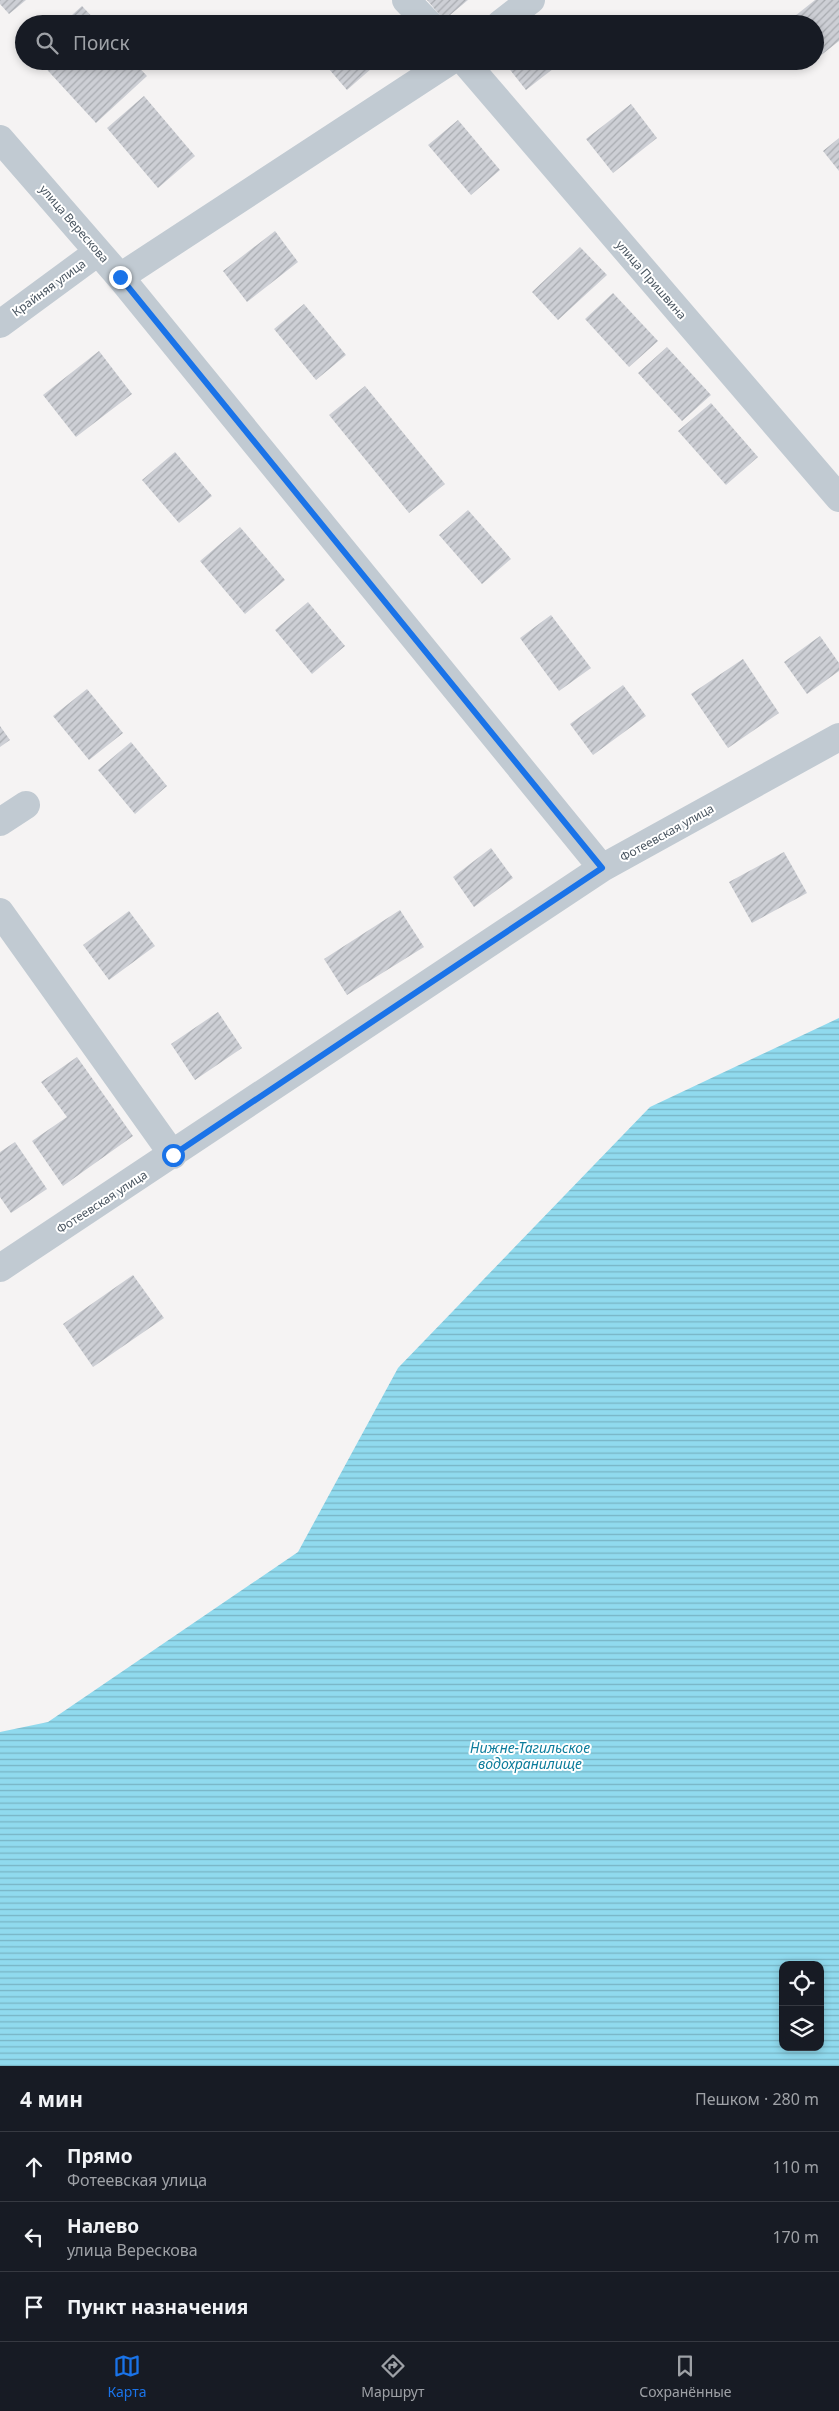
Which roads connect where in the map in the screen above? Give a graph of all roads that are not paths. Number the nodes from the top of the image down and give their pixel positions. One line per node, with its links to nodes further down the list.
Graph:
1 (406, 0): 3 (street)
2 (532, 0): 4 (street)
3 (420, 15)
4 (512, 15)
5 (436, 70): 9 (street)
6 (472, 70): 11 (street, улица Пришвина)
7 (0, 139): 8 (street, улица Верескова)
8 (98, 252): 9 (street, улица Верескова); 10 (street, Крайняя улица)
9 (120, 277): 15 (street, улица Верескова)
10 (0, 324)
11 (839, 498)
12 (839, 737): 15 (street, Фотеевская улица)
13 (26, 805): 14 (street)
14 (0, 822)
15 (602, 868): 17 (street, Фотеевская улица)
16 (0, 912): 17 (street)
17 (173, 1155): 18 (street, Фотеевская улица)
18 (0, 1268)

